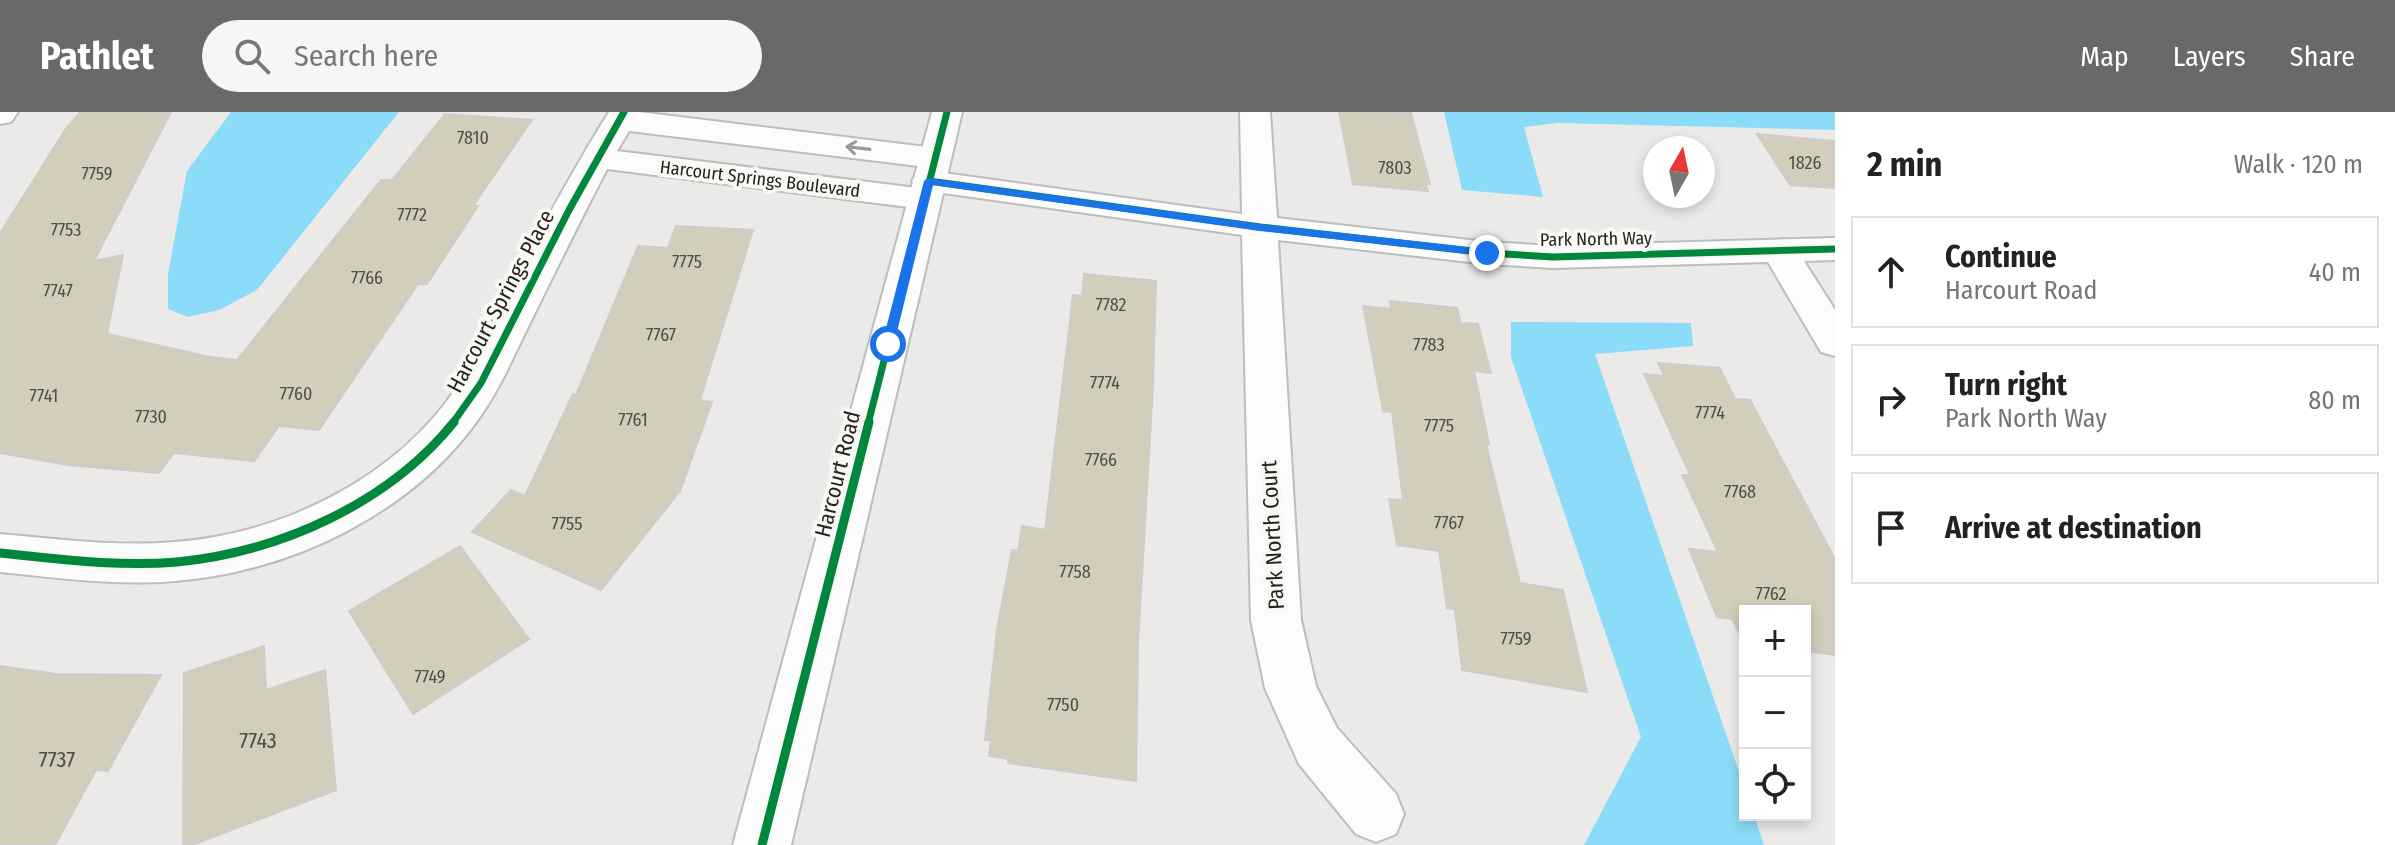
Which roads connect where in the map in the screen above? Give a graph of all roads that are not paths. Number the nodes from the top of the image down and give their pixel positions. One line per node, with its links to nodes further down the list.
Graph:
1 (947, 112): 5 (street, Harcourt Road)
2 (1255, 112): 6 (street, Park North Court)
3 (622, 116): 4 (street, Harcourt Springs Place); 5 (street, Harcourt Springs Boulevard, one-way to 3)
4 (596, 158): 5 (street, Harcourt Springs Boulevard); 10 (street, Harcourt Springs Place)
5 (930, 179): 6 (street, Park North Way); 12 (street, Harcourt Road)
6 (1260, 227): 8 (street, Park North Way); 11 (street, Park North Court)
7 (1835, 249): 8 (street, Park North Way)
8 (1779, 250): 9 (street)
9 (1835, 342)
10 (0, 553)
11 (1376, 814)
12 (762, 845)

